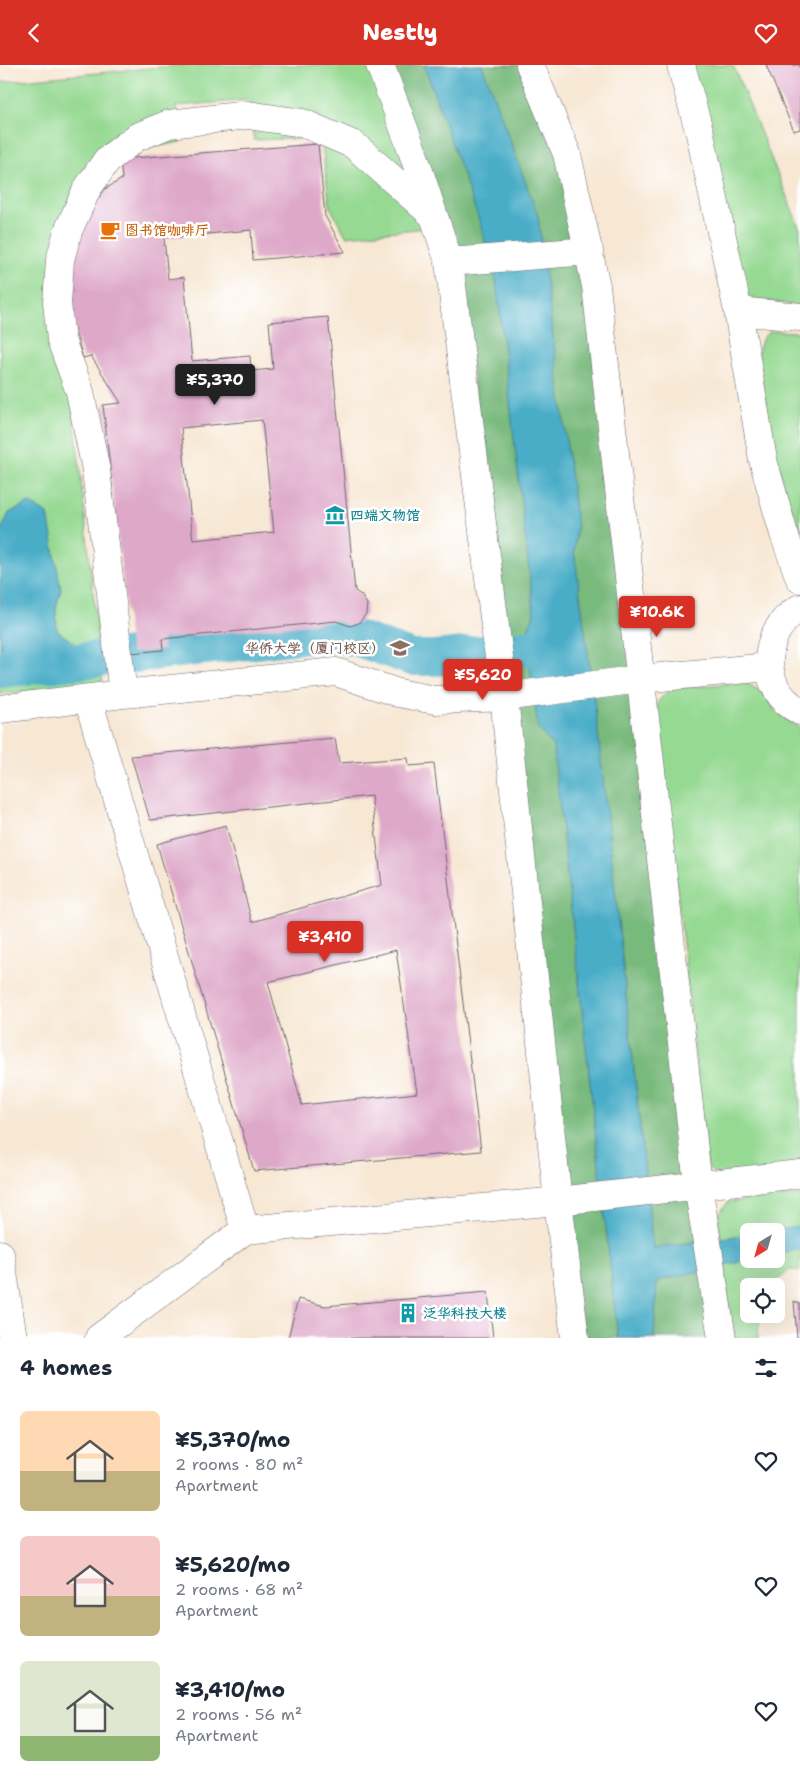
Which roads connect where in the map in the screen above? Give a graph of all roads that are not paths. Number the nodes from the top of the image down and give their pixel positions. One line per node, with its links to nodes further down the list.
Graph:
1 (380, 65): 4 (street)
2 (530, 65): 5 (street)
3 (681, 65): 7 (street)
4 (434, 216): 6 (street); 13 (street)
5 (589, 251): 6 (street); 12 (street)
6 (449, 262): 14 (street)
7 (738, 311): 8 (street); 9 (street)
8 (800, 317)
9 (800, 579)
10 (800, 609): 11 (street)
11 (769, 667): 12 (street); 17 (street)
12 (640, 679): 14 (street); 19 (street)
13 (121, 682): 14 (street); 15 (street)
14 (504, 697): 20 (street)
15 (88, 699): 16 (street); 21 (street)
16 (0, 709)
17 (800, 711)
18 (800, 1174): 19 (street)
19 (698, 1185): 20 (street); 26 (street)
20 (558, 1201): 21 (street); 25 (street)
21 (245, 1229): 24 (street)
22 (0, 1254): 23 (street)
23 (13, 1338)
24 (99, 1338)
25 (575, 1338)
26 (722, 1338)

